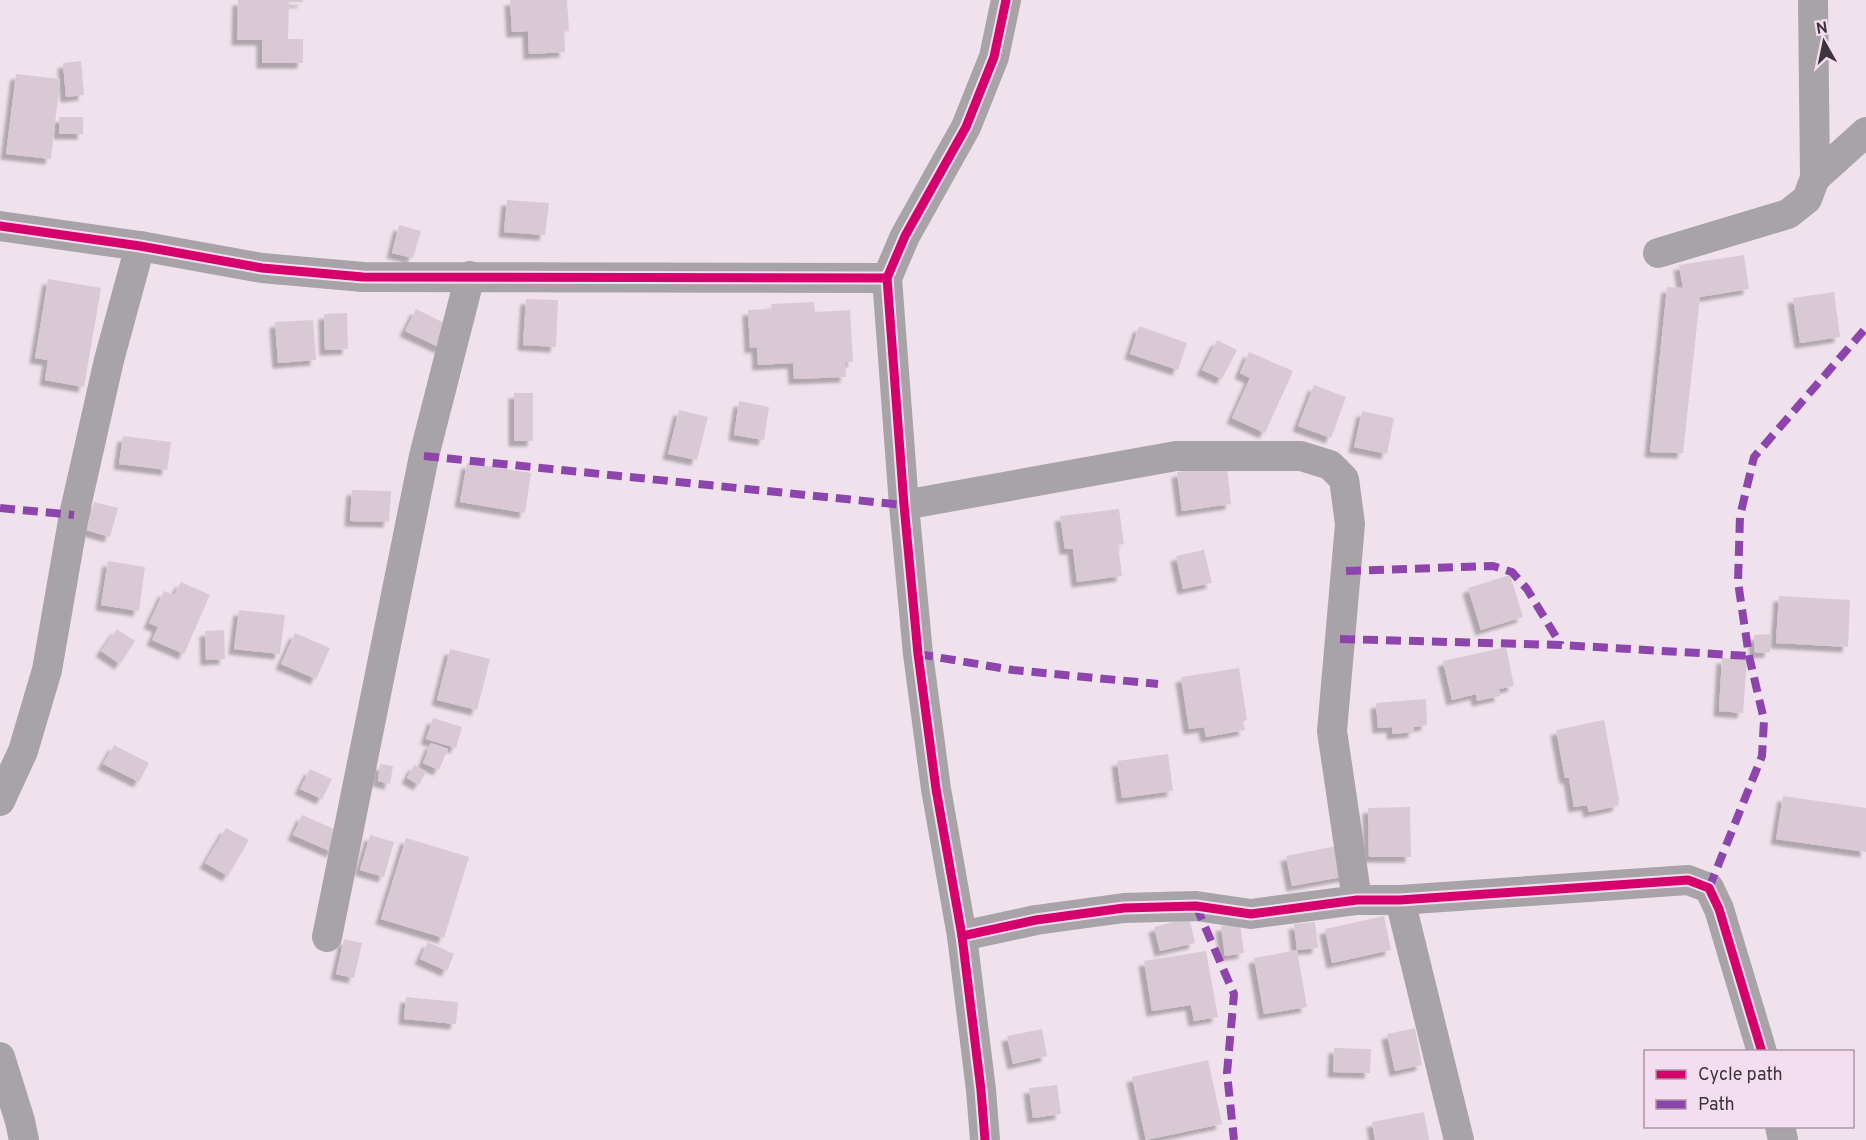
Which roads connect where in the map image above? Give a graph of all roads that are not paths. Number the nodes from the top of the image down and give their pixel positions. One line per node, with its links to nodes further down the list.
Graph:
1 (1006, 0): 9 (street)
2 (1813, 0): 4 (street)
3 (1866, 132): 4 (street)
4 (1815, 178): 7 (street)
5 (0, 226): 6 (street)
6 (140, 246): 8 (street); 11 (street)
7 (1658, 253)
8 (470, 276): 9 (street); 15 (street)
9 (887, 278): 10 (street)
10 (904, 505): 12 (street); 14 (street)
11 (0, 801)
12 (1357, 900): 13 (street); 14 (street)
13 (1400, 900): 16 (street); 20 (street)
14 (962, 936): 19 (street)
15 (327, 937)
16 (1761, 1050)
17 (0, 1057): 18 (street)
18 (24, 1140)
19 (985, 1140)
20 (1459, 1140)

